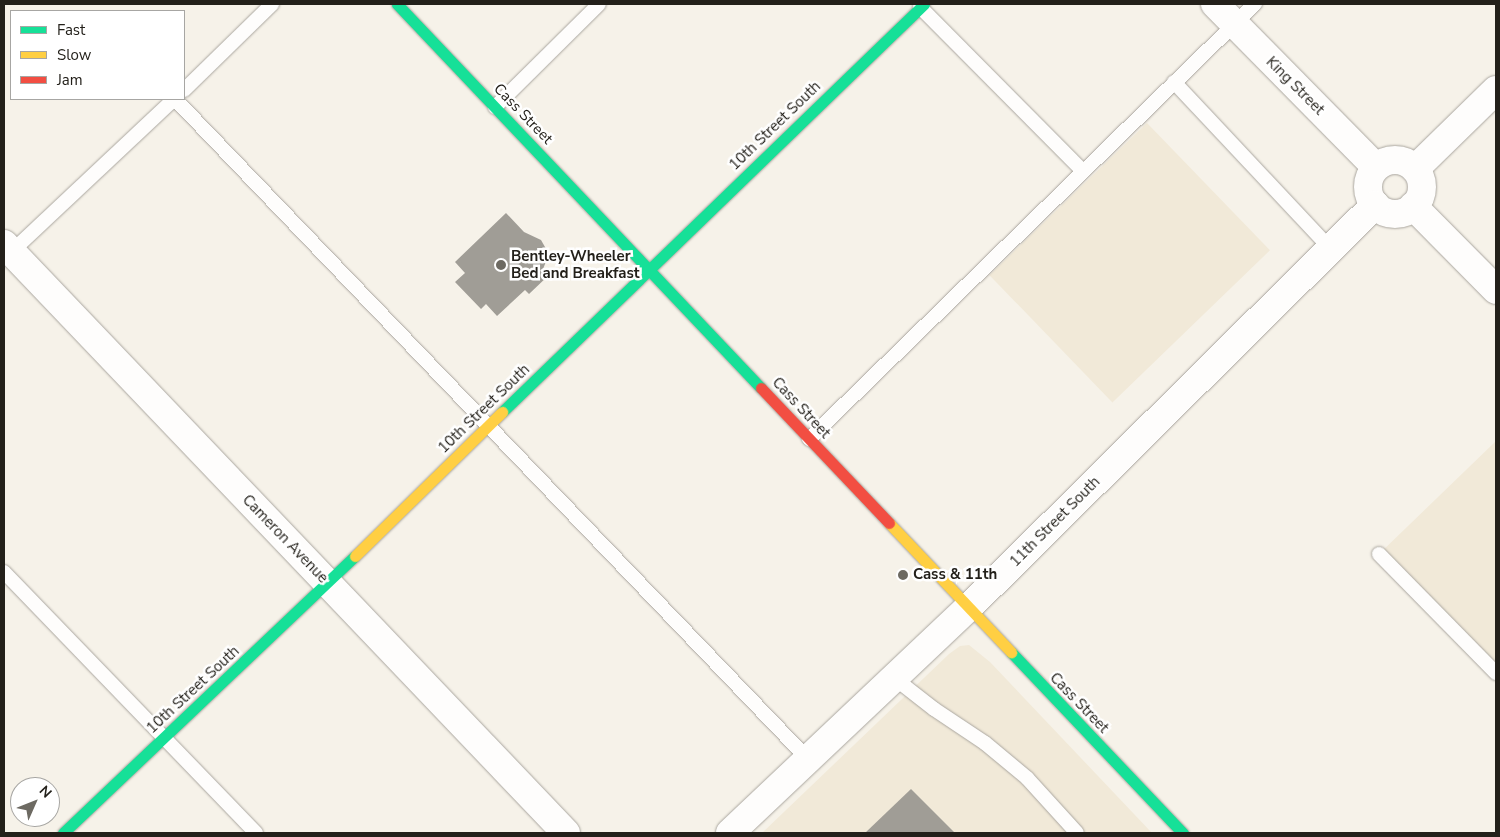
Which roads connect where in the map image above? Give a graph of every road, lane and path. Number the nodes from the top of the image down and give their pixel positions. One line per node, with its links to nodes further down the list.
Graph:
1 (272, 4): 9 (lane)
2 (397, 4): 13 (street, Cass Street)
3 (599, 4): 13 (lane)
4 (1215, 4): 7 (street, King Street)
5 (1255, 4): 7 (lane)
6 (922, 6): 16 (lane); 21 (street, 10th Street South)
7 (1234, 24): 8 (lane); 14 (street, King Street)
8 (1174, 82): 16 (lane); 19 (lane)
9 (185, 89)
10 (1496, 90): 15 (street)
11 (174, 100): 20 (lane)
12 (176, 100): 23 (lane)
13 (495, 107): 21 (street, Cass Street)
14 (1376, 167): 15 (street); 17 (street)
15 (1415, 169): 18 (street)
16 (1083, 171): 24 (lane)
17 (1376, 205): 18 (street); 19 (street, 11th Street South)
18 (1413, 206): 22 (street)
19 (1331, 249): 28 (street, 11th Street South)
20 (6, 252): 27 (street, Cameron Avenue)
21 (649, 268): 23 (street, 10th Street South); 24 (street, Cass Street)
22 (1496, 290)
23 (488, 426): 27 (street, 10th Street South); 32 (lane)
24 (809, 439): 28 (street, Cass Street)
25 (1379, 554): 29 (lane)
26 (4, 572): 31 (lane)
27 (328, 584): 31 (street, 10th Street South); 35 (street, Cameron Avenue)
28 (968, 608): 30 (street, 11th Street South); 38 (street, Cass Street)
29 (1496, 673)
30 (893, 677): 32 (street, 11th Street South); 37 (lane)
31 (164, 738): 33 (street, 10th Street South); 34 (lane)
32 (808, 759): 36 (street, 11th Street South)
33 (64, 833)
34 (256, 833)
35 (566, 833)
36 (730, 833)
37 (1077, 833)
38 (1183, 833)

